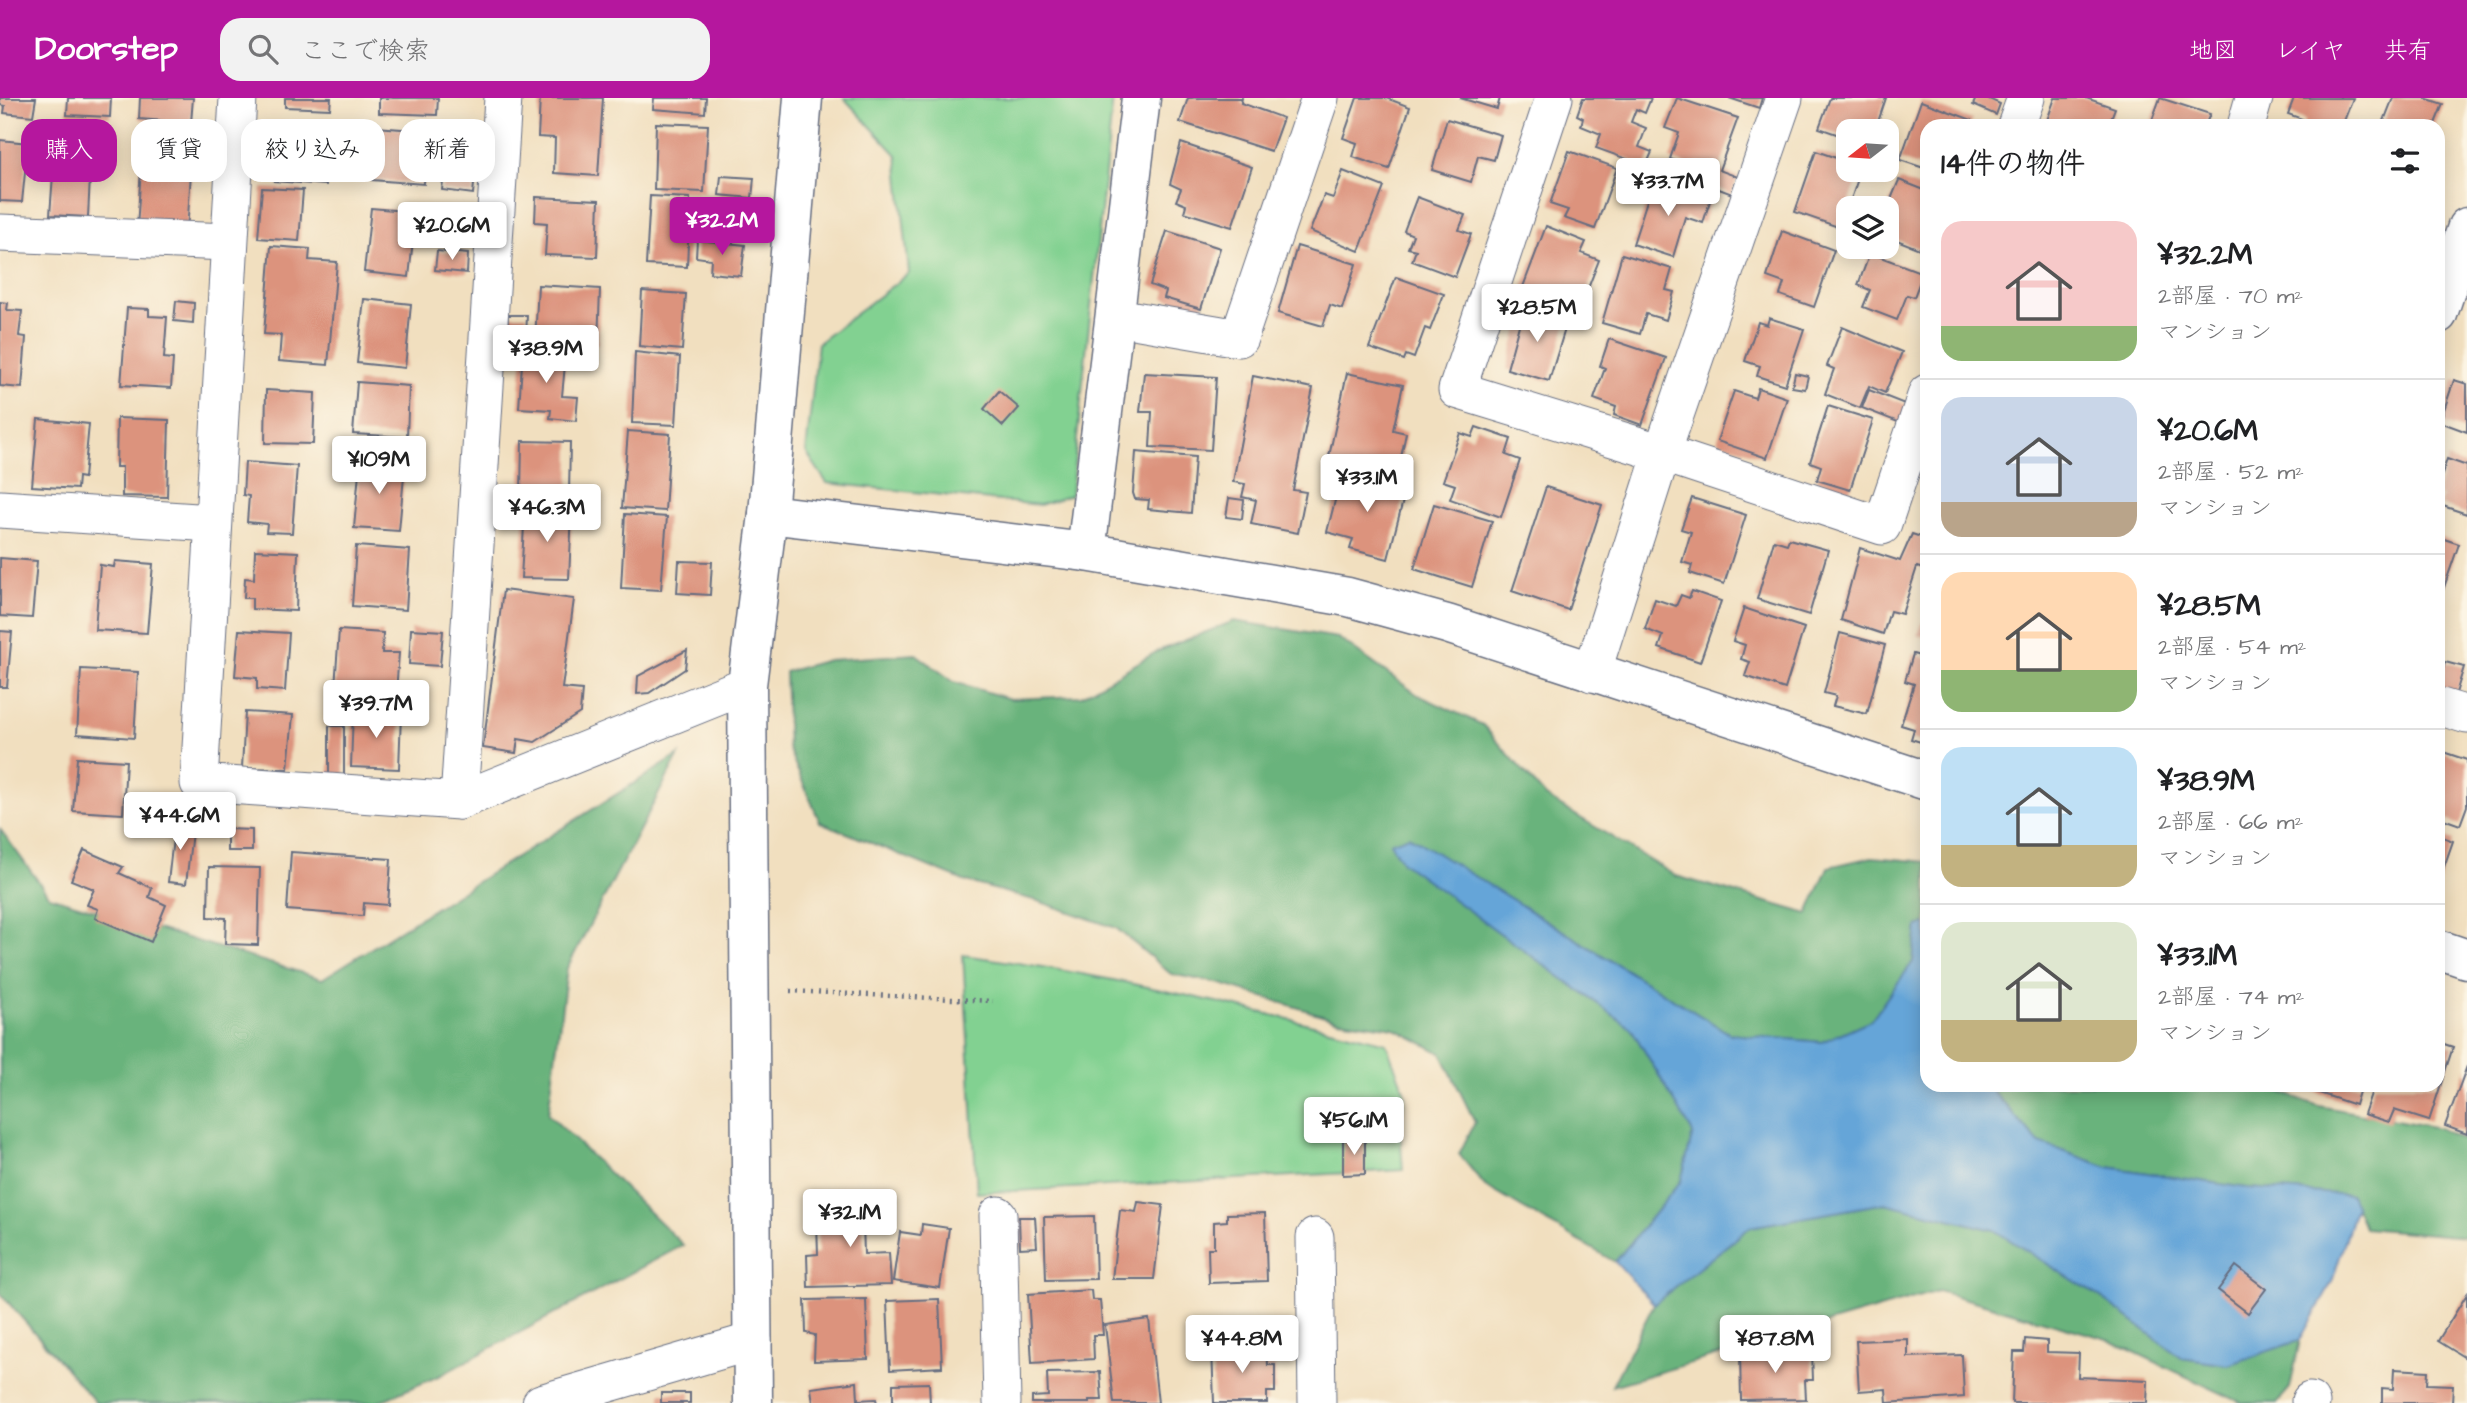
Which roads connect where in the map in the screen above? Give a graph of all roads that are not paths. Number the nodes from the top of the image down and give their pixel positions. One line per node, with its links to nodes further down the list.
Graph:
1 (238, 98): 14 (street)
2 (503, 98): 28 (street)
3 (803, 98): 20 (street)
4 (1141, 98): 16 (street)
5 (1320, 98): 16 (street)
6 (1554, 98): 18 (street)
7 (1784, 98): 18 (street)
8 (2026, 98): 10 (street)
9 (2254, 98): 11 (street)
10 (2019, 119)
11 (2248, 119)
12 (2467, 227): 15 (street)
13 (0, 233): 14 (street)
14 (229, 242): 21 (street)
15 (2445, 293)
16 (1116, 317): 22 (street)
17 (1920, 414): 18 (street)
18 (1662, 453): 23 (street)
19 (0, 509): 21 (street)
20 (768, 514): 22 (street); 24 (street)
21 (212, 523): 28 (street)
22 (1086, 552): 23 (street)
23 (1592, 673): 27 (street)
24 (747, 685): 28 (street); 33 (street)
25 (2445, 708): 26 (street)
26 (2467, 715)
27 (1920, 779)
28 (459, 801)
29 (2445, 951): 30 (street)
30 (2467, 959)
31 (998, 1215): 36 (street)
32 (1315, 1237): 37 (street)
33 (754, 1341): 34 (street); 35 (street)
34 (541, 1403)
35 (753, 1403)
36 (1002, 1403)
37 (1318, 1403)

